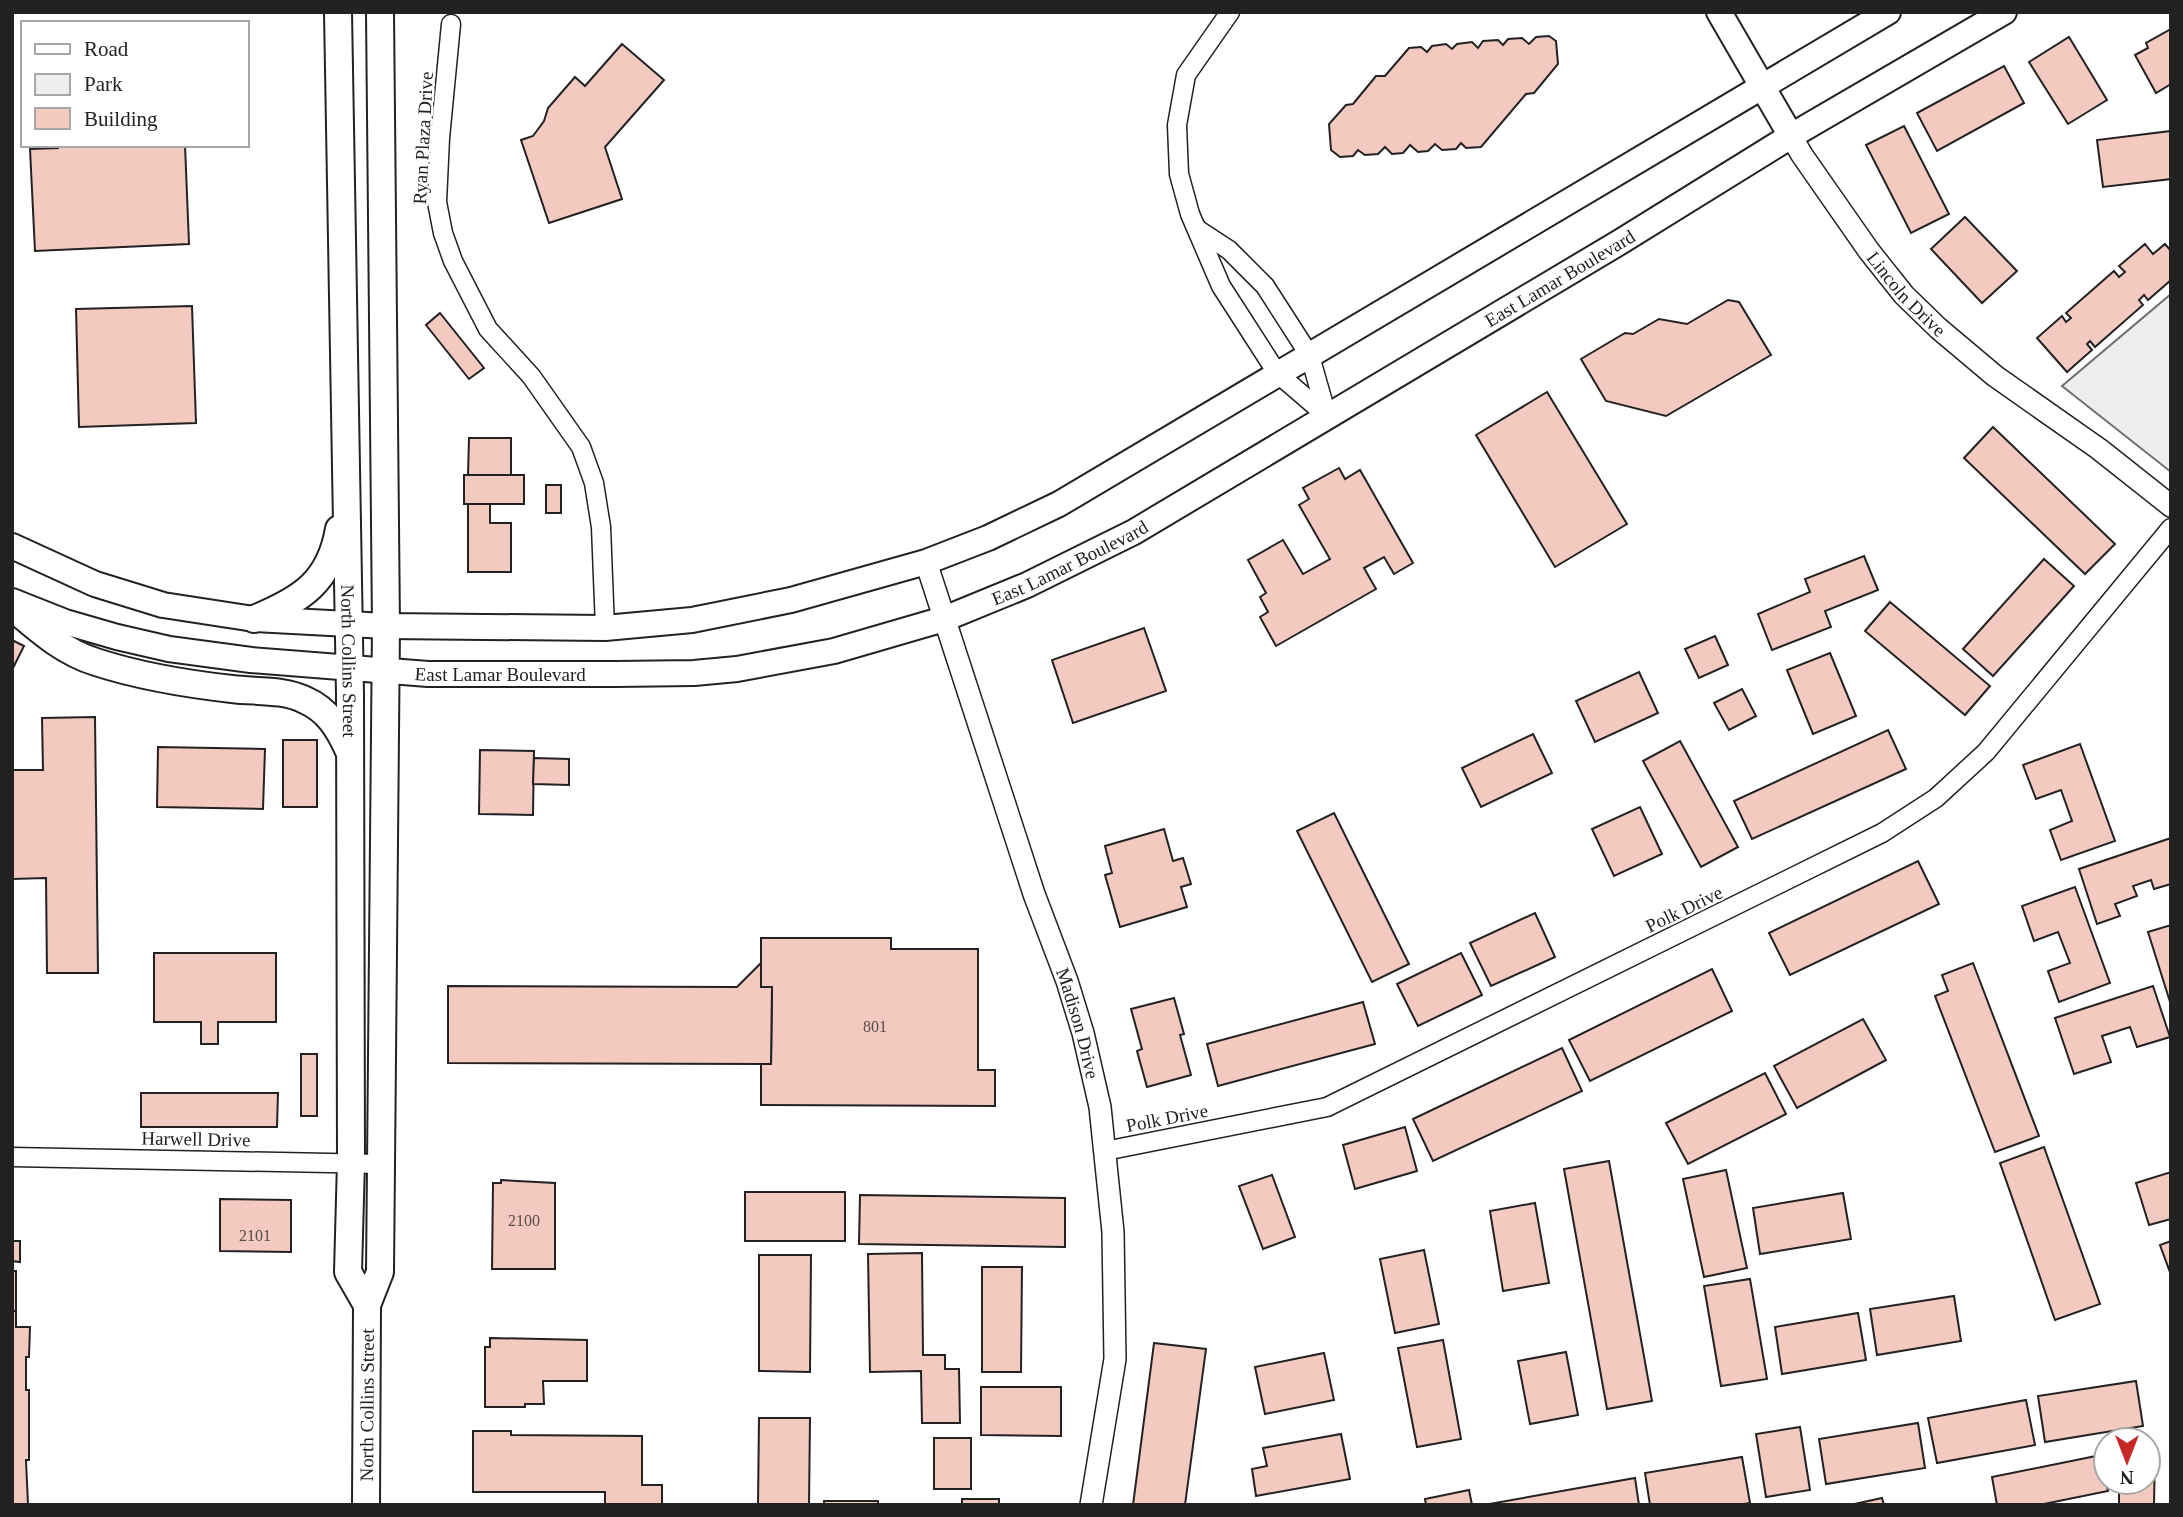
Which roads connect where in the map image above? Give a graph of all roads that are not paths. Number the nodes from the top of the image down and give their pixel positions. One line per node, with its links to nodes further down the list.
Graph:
1 (338, 12): 14 (main road, North Collins Street)
2 (380, 12): 24 (main road, North Collins Street)
3 (1230, 12): 10 (street)
4 (1718, 12): 8 (main road, Lincoln Drive)
5 (1888, 12): 8 (main road)
6 (2004, 12): 9 (main road, East Lamar Boulevard)
7 (451, 24): 25 (street, Ryan Plaza Drive)
8 (1762, 87): 9 (main road, Lincoln Drive); 11 (main road)
9 (1791, 136): 13 (main road, East Lamar Boulevard); 15 (street, Lincoln Drive)
10 (1197, 229): 11 (street); 12 (street)
11 (1310, 356): 12 (main road); 13 (street)
12 (1277, 373): 13 (street); 18 (main road)
13 (1327, 416): 22 (main road, East Lamar Boulevard)
14 (346, 464): 21 (main road); 23 (main road, North Collins Street)
15 (2171, 506)
16 (2171, 528): 29 (street, Polk Drive)
17 (12, 546): 21 (main road)
18 (926, 562): 22 (street, Madison Drive); 25 (main road)
19 (12, 601): 26 (main road, East Lamar Boulevard)
20 (12, 607): 28 (main road)
21 (254, 618): 23 (main road)
22 (944, 620): 27 (main road, East Lamar Boulevard); 29 (street, Madison Drive)
23 (348, 623): 24 (main road); 26 (main road, North Collins Street)
24 (386, 626): 25 (main road); 27 (main road, North Collins Street)
25 (605, 628)
26 (350, 668): 27 (main road, East Lamar Boulevard); 28 (main road, North Collins Street)
27 (385, 670): 32 (main road, North Collins Street)
28 (350, 754): 31 (main road, North Collins Street)
29 (1105, 1151): 35 (street, Madison Drive)
30 (12, 1157): 31 (street, Harwell Drive)
31 (351, 1162): 32 (street, Harwell Drive); 33 (main road, North Collins Street)
32 (380, 1164): 33 (main road, North Collins Street)
33 (367, 1305): 34 (main road, North Collins Street)
34 (366, 1505)
35 (1091, 1505)

